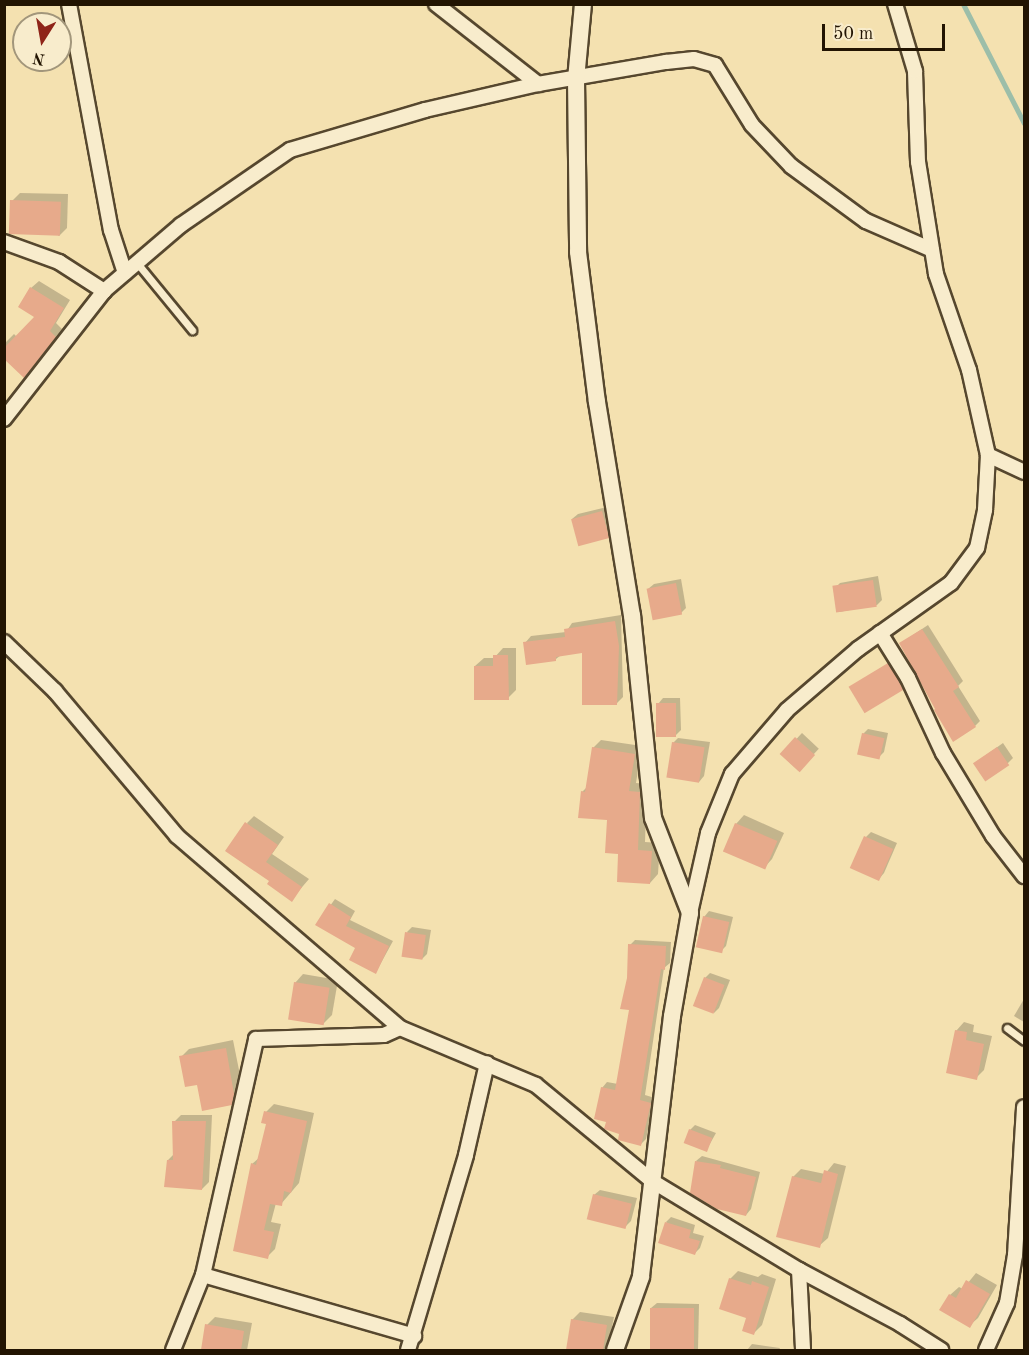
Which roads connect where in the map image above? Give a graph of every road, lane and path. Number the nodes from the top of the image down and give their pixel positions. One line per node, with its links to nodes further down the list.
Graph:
1 (69, 4): 10 (street)
2 (436, 4): 6 (street)
3 (583, 4): 5 (street)
4 (895, 4): 8 (street)
5 (576, 79): 6 (street); 8 (street); 19 (street)
6 (538, 84): 9 (street)
7 (4, 242): 11 (street)
8 (932, 250): 14 (street)
9 (137, 263): 10 (street); 12 (lane)
10 (125, 273): 11 (street)
11 (104, 291): 13 (street)
12 (192, 330)
13 (4, 419)
14 (988, 455): 15 (street); 16 (street)
15 (1024, 472)
16 (880, 633): 18 (street); 19 (street)
17 (4, 642): 20 (street)
18 (1024, 876)
19 (690, 913): 25 (street)
20 (400, 1028): 23 (street); 27 (street)
21 (1007, 1029): 22 (lane)
22 (1024, 1041)
23 (487, 1063): 25 (street); 28 (street)
24 (1024, 1107): 34 (street)
25 (652, 1181): 26 (street); 31 (street)
26 (799, 1270): 32 (street); 33 (street)
27 (203, 1275): 28 (street); 29 (street)
28 (414, 1336): 30 (street)
29 (173, 1350)
30 (408, 1350)
31 (615, 1350)
32 (803, 1350)
33 (941, 1350)
34 (986, 1350)

